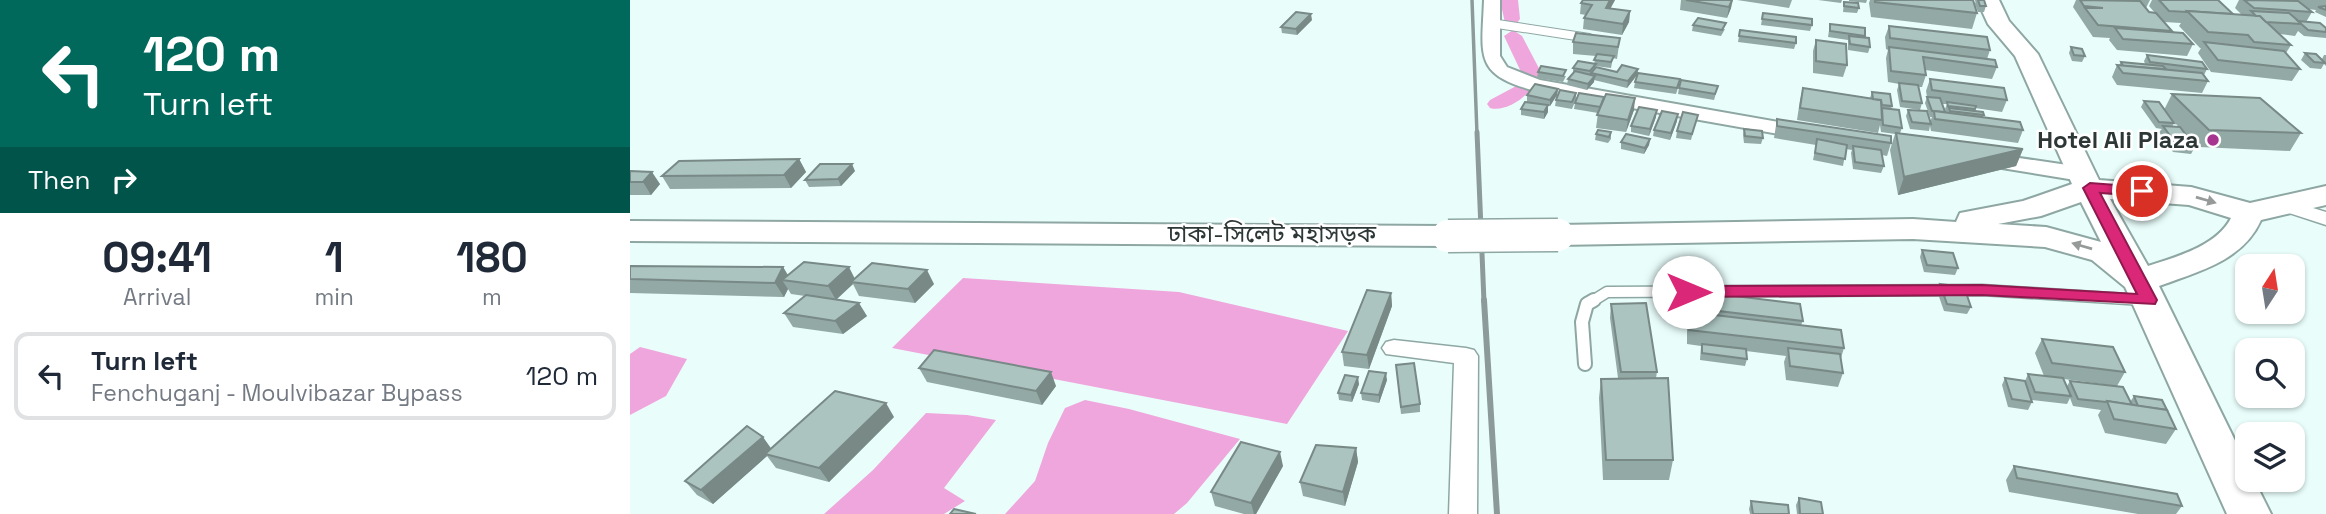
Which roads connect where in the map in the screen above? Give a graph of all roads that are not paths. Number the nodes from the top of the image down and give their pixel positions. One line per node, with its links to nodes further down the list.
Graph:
1 (1492, 0): 4 (street)
2 (1988, 0): 6 (highway)
3 (2012, 0): 6 (highway)
4 (1491, 23): 5 (lane); 7 (street)
5 (1595, 39)
6 (2026, 54): 9 (highway)
7 (1832, 137)
8 (1964, 156): 9 (street)
9 (2085, 181): 12 (highway, ঢাকা-সিলেট মহাসড়ক, one-way to 12); 14 (highway, ঢাকা-সিলেট মহাসড়ক); 16 (highway)
10 (2326, 195): 11 (highway, ঢাকা-সিলেট মহাসড়ক)
11 (2287, 206): 12 (highway, ঢাকা-সিলেট মহাসড়ক); 13 (street)
12 (2249, 213): 16 (highway)
13 (2326, 219)
14 (1913, 229): 15 (highway, ঢাকা-সিলেট মহাসড়ক, bridge); 16 (highway, ঢাকা-সিলেট মহাসড়ক, one-way to 14)
15 (630, 231)
16 (2144, 291): 18 (lane); 20 (highway)
17 (1394, 348): 19 (street)
18 (1585, 364)
19 (1463, 514)
20 (2249, 514)

